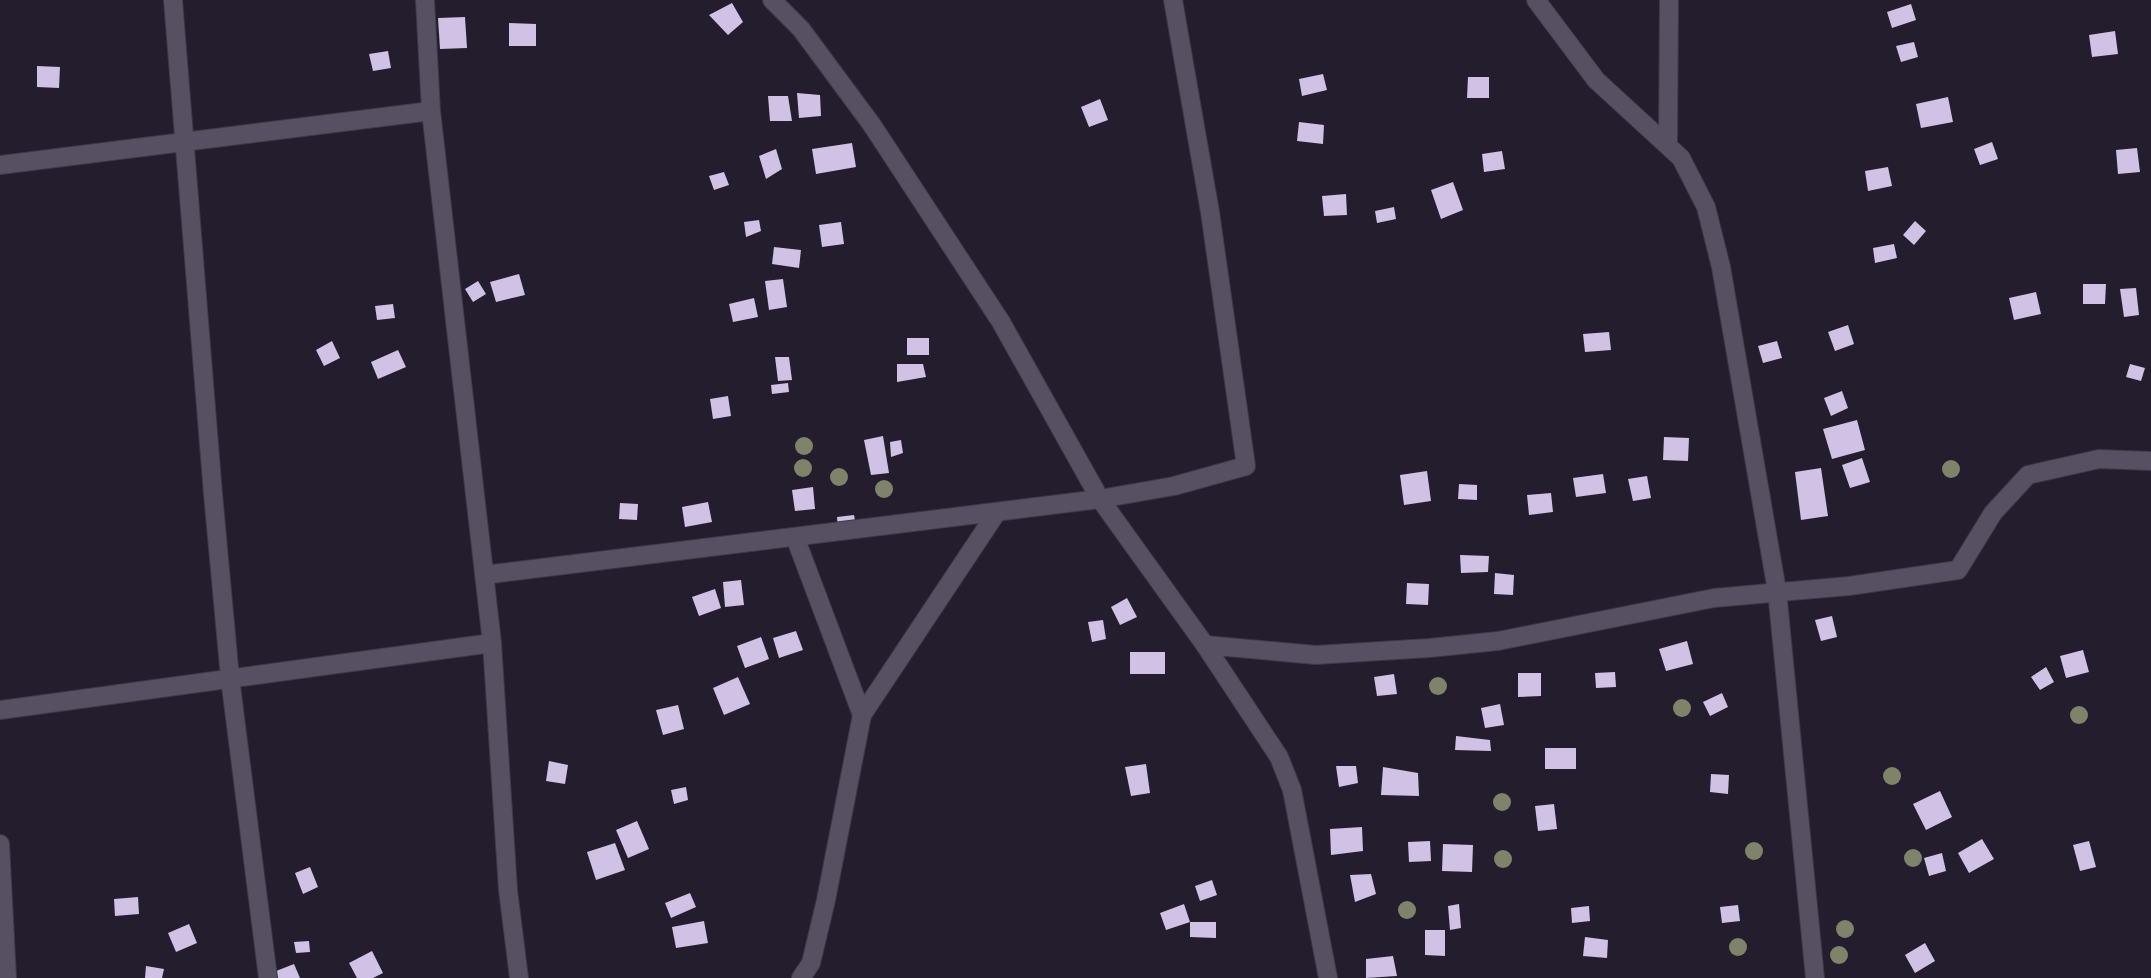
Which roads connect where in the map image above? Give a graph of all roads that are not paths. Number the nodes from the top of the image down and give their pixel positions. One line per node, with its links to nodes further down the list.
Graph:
1 (173, 0): 8 (street)
2 (425, 0): 7 (street)
3 (772, 0): 12 (street)
4 (1173, 0): 12 (street)
5 (1536, 0): 9 (street)
6 (1669, 0): 9 (street)
7 (431, 111): 8 (street); 15 (street)
8 (186, 141): 10 (street); 19 (street)
9 (1668, 144): 16 (street)
10 (0, 165)
11 (2151, 461): 16 (street)
12 (1100, 499): 13 (street); 18 (street)
13 (997, 512): 14 (street); 21 (street)
14 (795, 537): 15 (street); 21 (street)
15 (484, 575): 17 (street)
16 (1777, 591): 18 (street); 28 (street)
17 (492, 643): 19 (street); 25 (street)
18 (1205, 645): 27 (street)
19 (230, 678): 20 (street); 24 (street)
20 (0, 710)
21 (862, 715): 26 (street)
22 (0, 844): 23 (street)
23 (7, 978)
24 (268, 978)
25 (519, 978)
26 (801, 978)
27 (1328, 978)
28 (1815, 978)

